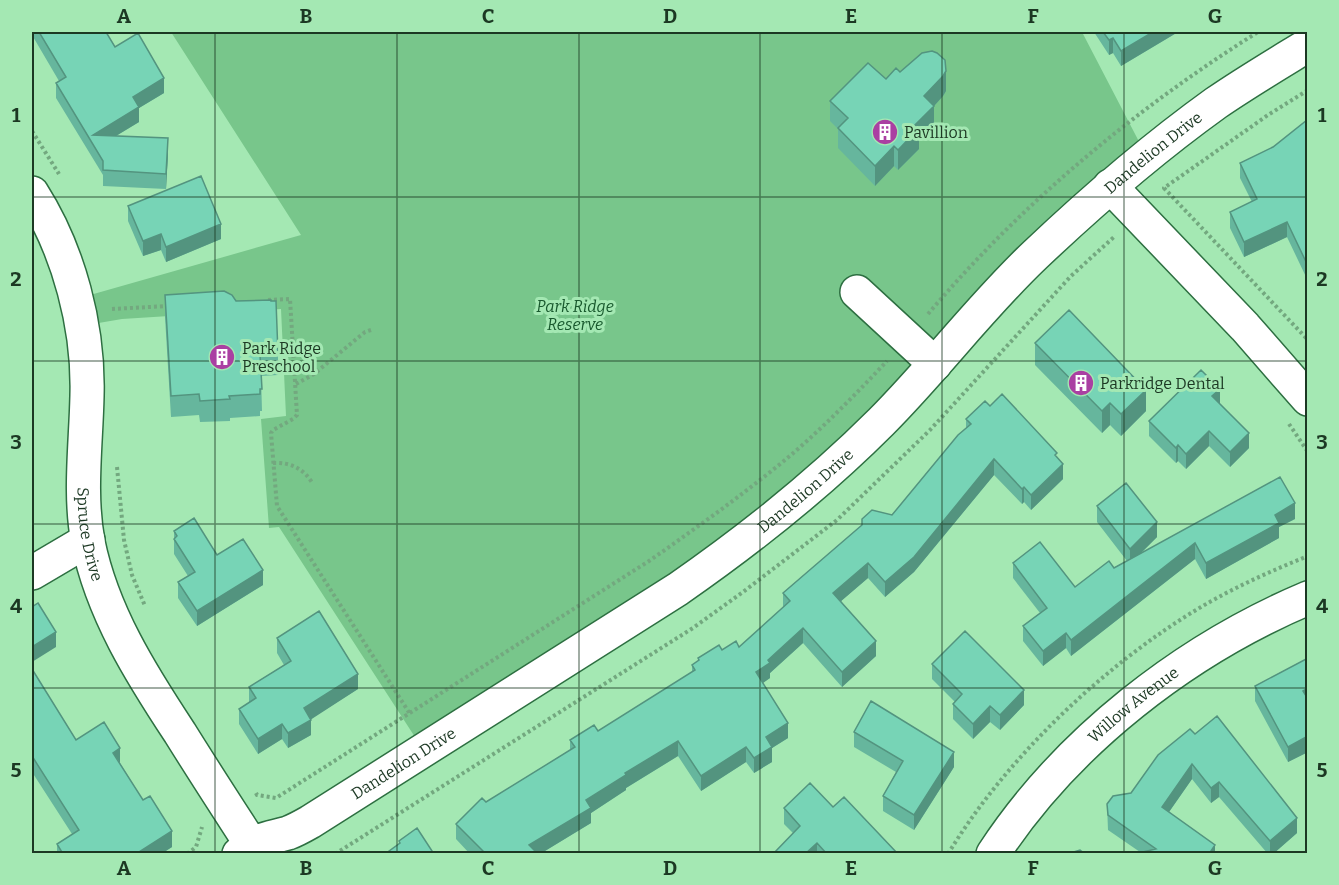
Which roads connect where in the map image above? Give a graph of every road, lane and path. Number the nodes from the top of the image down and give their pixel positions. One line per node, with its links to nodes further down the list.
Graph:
1 (1308, 45): 3 (street, Dandelion Drive)
2 (1308, 90): 11 (path)
3 (1110, 186): 12 (street, Dandelion Drive); 14 (street)
4 (32, 193): 18 (street, Spruce Drive)
5 (857, 292): 10 (street)
6 (266, 300): 13 (path)
7 (171, 306): 8 (path)
8 (114, 319)
9 (371, 330): 13 (path)
10 (908, 338): 12 (street); 22 (path)
11 (1308, 340)
12 (935, 364): 25 (street, Dandelion Drive)
13 (296, 384): 15 (path)
14 (1308, 399)
15 (273, 463): 17 (path); 22 (path)
16 (117, 465): 21 (path)
17 (313, 484)
18 (88, 540): 19 (street); 25 (street, Spruce Drive)
19 (32, 573)
20 (1308, 598): 27 (street, Willow Avenue)
21 (147, 612)
22 (410, 714): 23 (path)
23 (251, 785)
24 (203, 829): 26 (path)
25 (245, 849)
26 (187, 854)
27 (993, 854)

